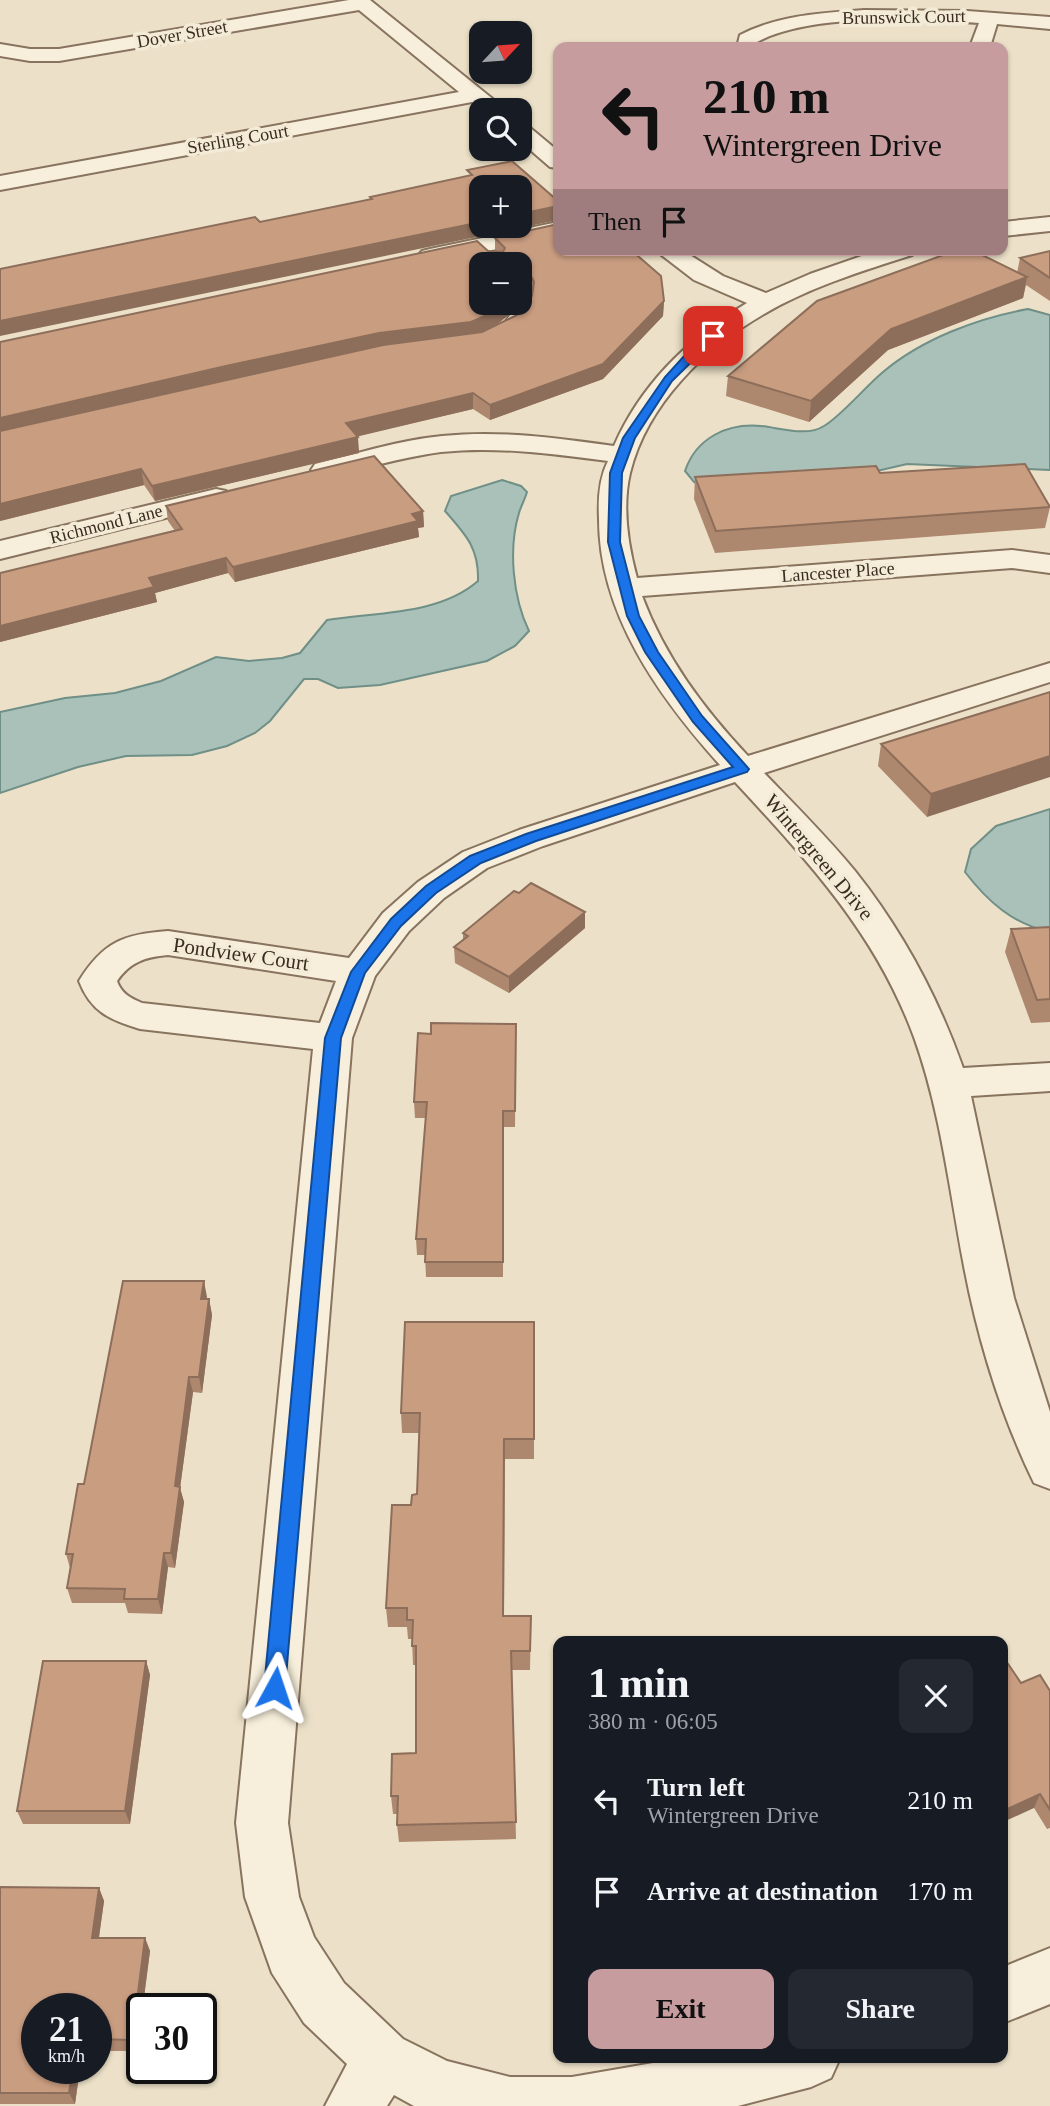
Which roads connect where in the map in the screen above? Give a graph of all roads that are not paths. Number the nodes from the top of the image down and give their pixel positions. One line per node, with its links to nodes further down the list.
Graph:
1 (361, 2): 6 (street, Dover Street); 7 (street)
2 (990, 18): 3 (street, Brunswick Court); 4 (street, Brunswick Court); 5 (street, Brunswick Court)
3 (1050, 23)
4 (747, 42)
5 (982, 42)
6 (0, 50)
7 (476, 95): 8 (street); 11 (street, Sterling Court)
8 (480, 98)
9 (532, 141): 10 (street)
10 (553, 158)
11 (0, 183)
12 (1050, 225): 13 (street)
13 (1008, 229)
14 (553, 231): 17 (street)
15 (675, 256): 18 (street)
16 (887, 256): 18 (street, Wintergreen Drive)
17 (412, 260)
18 (768, 302): 21 (street, Wintergreen Drive)
19 (518, 315): 20 (lane)
20 (496, 333)
21 (624, 455): 22 (street); 26 (street, Wintergreen Drive)
22 (302, 476)
23 (239, 491): 24 (street, Richmond Lane)
24 (0, 550)
25 (1050, 564): 26 (street, Lancester Place)
26 (625, 588): 28 (street, Wintergreen Drive)
27 (1050, 672): 28 (street)
28 (742, 769): 29 (street); 32 (street, Wintergreen Drive)
29 (358, 972): 30 (street); 30 (street, Pondview Court)
30 (333, 1038): 36 (street)
31 (1050, 1076): 32 (street)
32 (949, 1083): 33 (street, Wintergreen Drive)
33 (1050, 1469)
34 (1050, 1976): 35 (street)
35 (1008, 1993)
36 (383, 2059): 37 (street); 38 (street)
37 (793, 2063)
38 (354, 2106)

